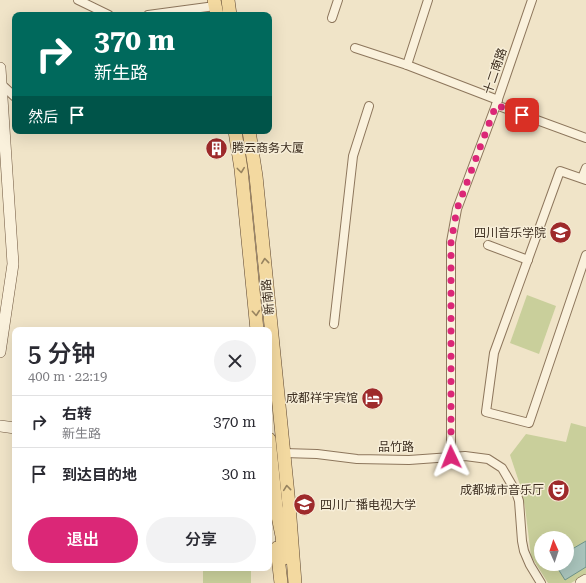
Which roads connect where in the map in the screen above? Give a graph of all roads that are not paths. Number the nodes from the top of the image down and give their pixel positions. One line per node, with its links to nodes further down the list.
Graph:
1 (78, 0): 7 (street)
2 (228, 0): 9 (main road)
3 (338, 0): 10 (street)
4 (428, 0): 12 (street)
5 (532, 0): 16 (street, 十二南路)
6 (215, 7): 8 (street)
7 (103, 12)
8 (173, 12)
9 (230, 12)
10 (332, 18)
11 (355, 48): 12 (street)
12 (407, 65): 16 (street)
13 (0, 68): 14 (street)
14 (1, 84): 15 (street); 30 (street)
15 (12, 94)
16 (497, 103): 20 (street); 35 (street, 十二南路)
17 (368, 106): 26 (street)
18 (235, 134): 27 (main road, 新南路, one-way to 27)
19 (249, 134): 28 (main road, 新南路, one-way to 19)
20 (586, 138)
21 (586, 168): 22 (street)
22 (584, 179): 25 (street)
23 (488, 246): 25 (street)
24 (586, 255): 25 (street)
25 (528, 260)
26 (334, 324)
27 (257, 327)
28 (271, 327)
29 (272, 335): 34 (main road, 新南路, one-way to 29)
30 (0, 352)
31 (0, 426): 32 (street)
32 (12, 428)
33 (272, 452): 34 (street)
34 (284, 453): 35 (street, 品竹路); 37 (main road, 新南路, one-way to 34)
35 (451, 457): 44 (street, 品竹路)
36 (272, 470): 38 (main road)
37 (289, 505): 42 (main road, 新南路); 43 (main road)
38 (276, 506): 40 (main road); 41 (main road)
39 (586, 580): 45 (street)
40 (281, 583)
41 (286, 583)
42 (295, 583)
43 (304, 583)
44 (541, 583)
45 (581, 583)

